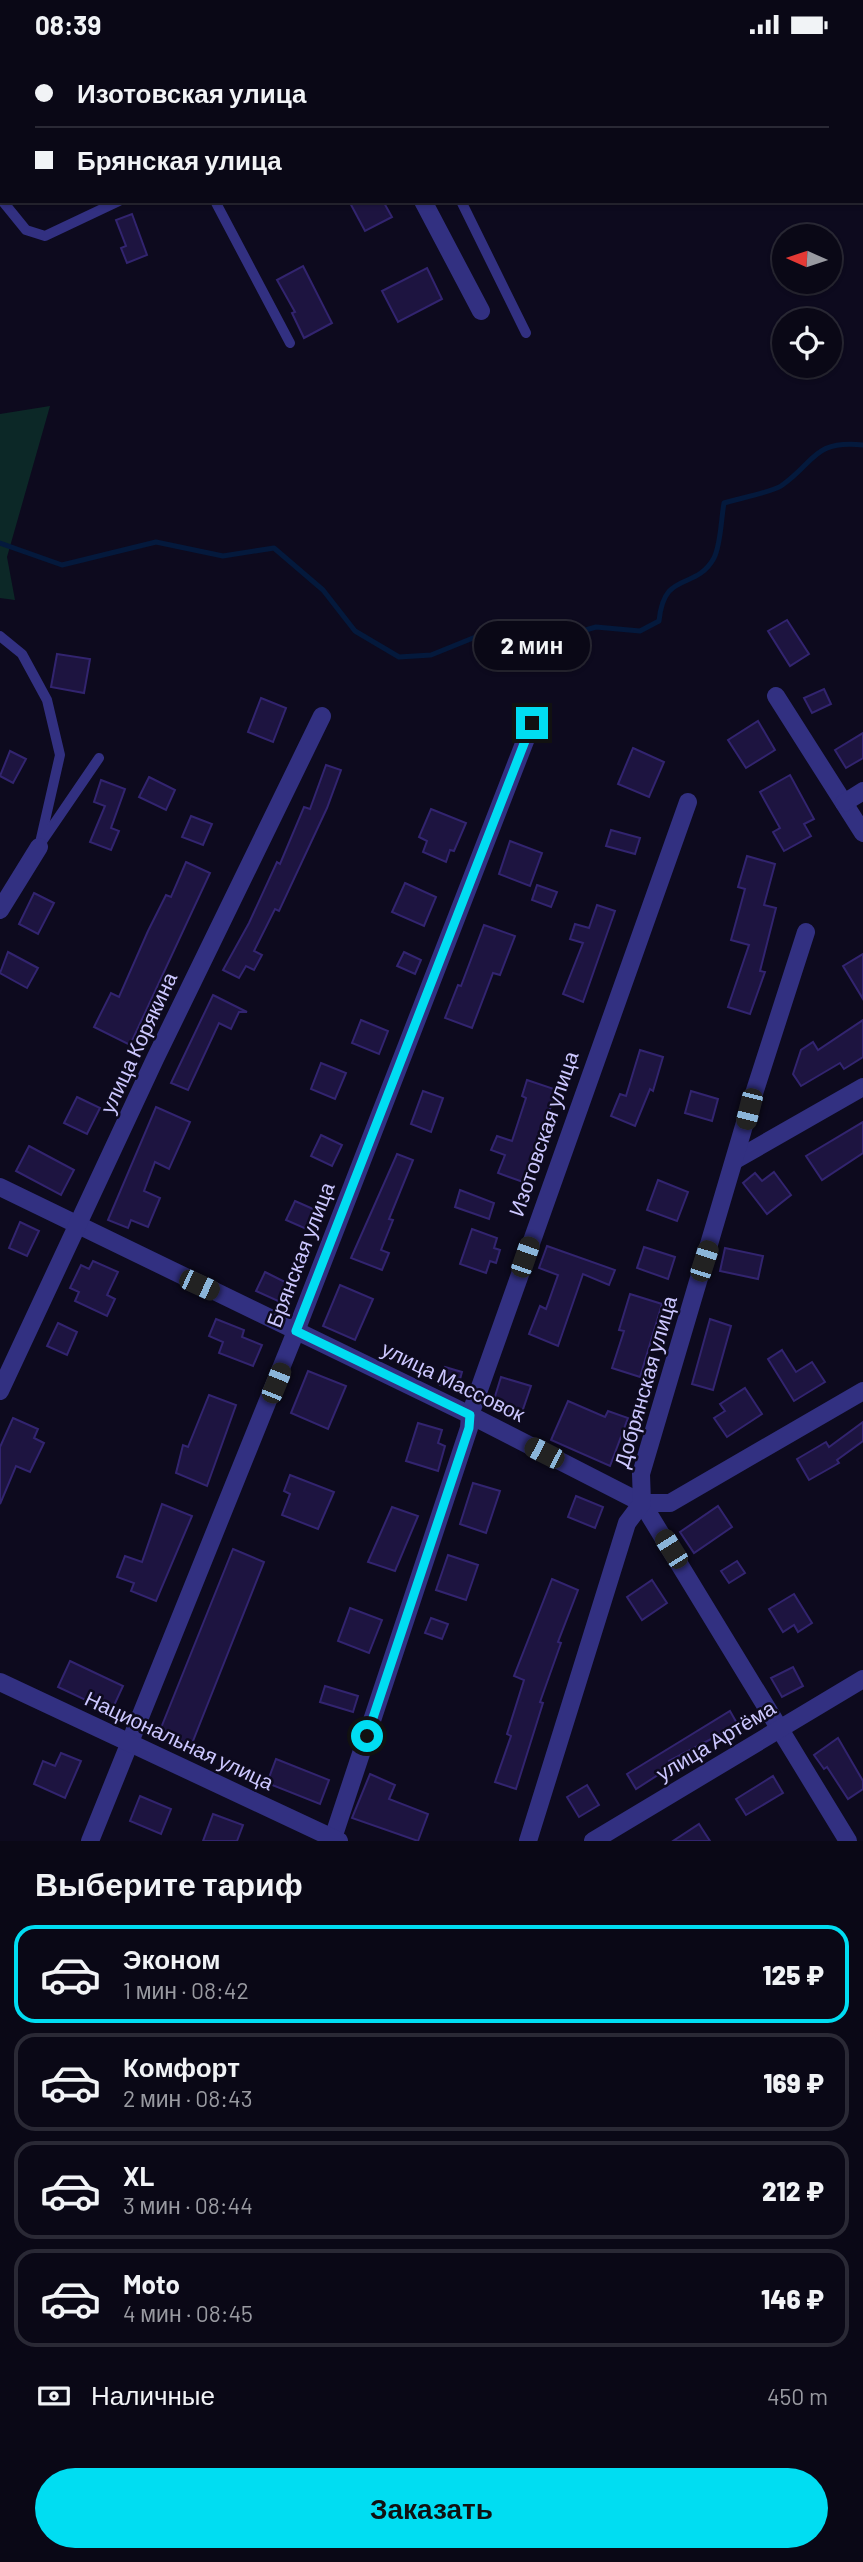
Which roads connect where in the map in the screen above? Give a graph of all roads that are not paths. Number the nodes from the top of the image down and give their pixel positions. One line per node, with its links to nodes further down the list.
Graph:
1 (4, 203): 2 (lane)
2 (115, 203)
3 (216, 203): 8 (lane)
4 (424, 203): 6 (street)
5 (462, 203): 7 (lane)
6 (481, 311)
7 (526, 333)
8 (290, 343)
9 (0, 636): 18 (lane)
10 (776, 696): 16 (street)
11 (322, 716): 24 (street, улица Корякина)
12 (532, 723): 25 (street, Брянская улица)
13 (99, 758): 18 (lane)
14 (863, 791): 16 (street)
15 (688, 802): 28 (street, Изотовская улица)
16 (844, 803): 17 (street)
17 (863, 833)
18 (39, 846): 19 (street)
19 (0, 910)
20 (806, 932): 22 (street, Добрянская улица)
21 (863, 1087): 22 (street)
22 (737, 1159): 29 (street, Добрянская улица)
23 (0, 1187): 24 (street, улица Массовок)
24 (78, 1227): 25 (street, улица Массовок); 26 (street, улица Корякина)
25 (296, 1331): 28 (street, улица Массовок); 33 (street, Брянская улица)
26 (0, 1391)
27 (863, 1391): 29 (street)
28 (470, 1415): 29 (street, улица Массовок); 34 (street, Изотовская улица)
29 (642, 1503): 32 (street); 36 (street, Добрянская улица)
30 (863, 1679): 32 (street, улица Артёма)
31 (0, 1682): 33 (street, Национальная улица)
32 (781, 1728): 37 (street, улица Артёма); 38 (street)
33 (130, 1744): 34 (street, Национальная улица); 35 (street, Брянская улица)
34 (334, 1840)
35 (90, 1841)
36 (528, 1841)
37 (593, 1841)
38 (848, 1841)

